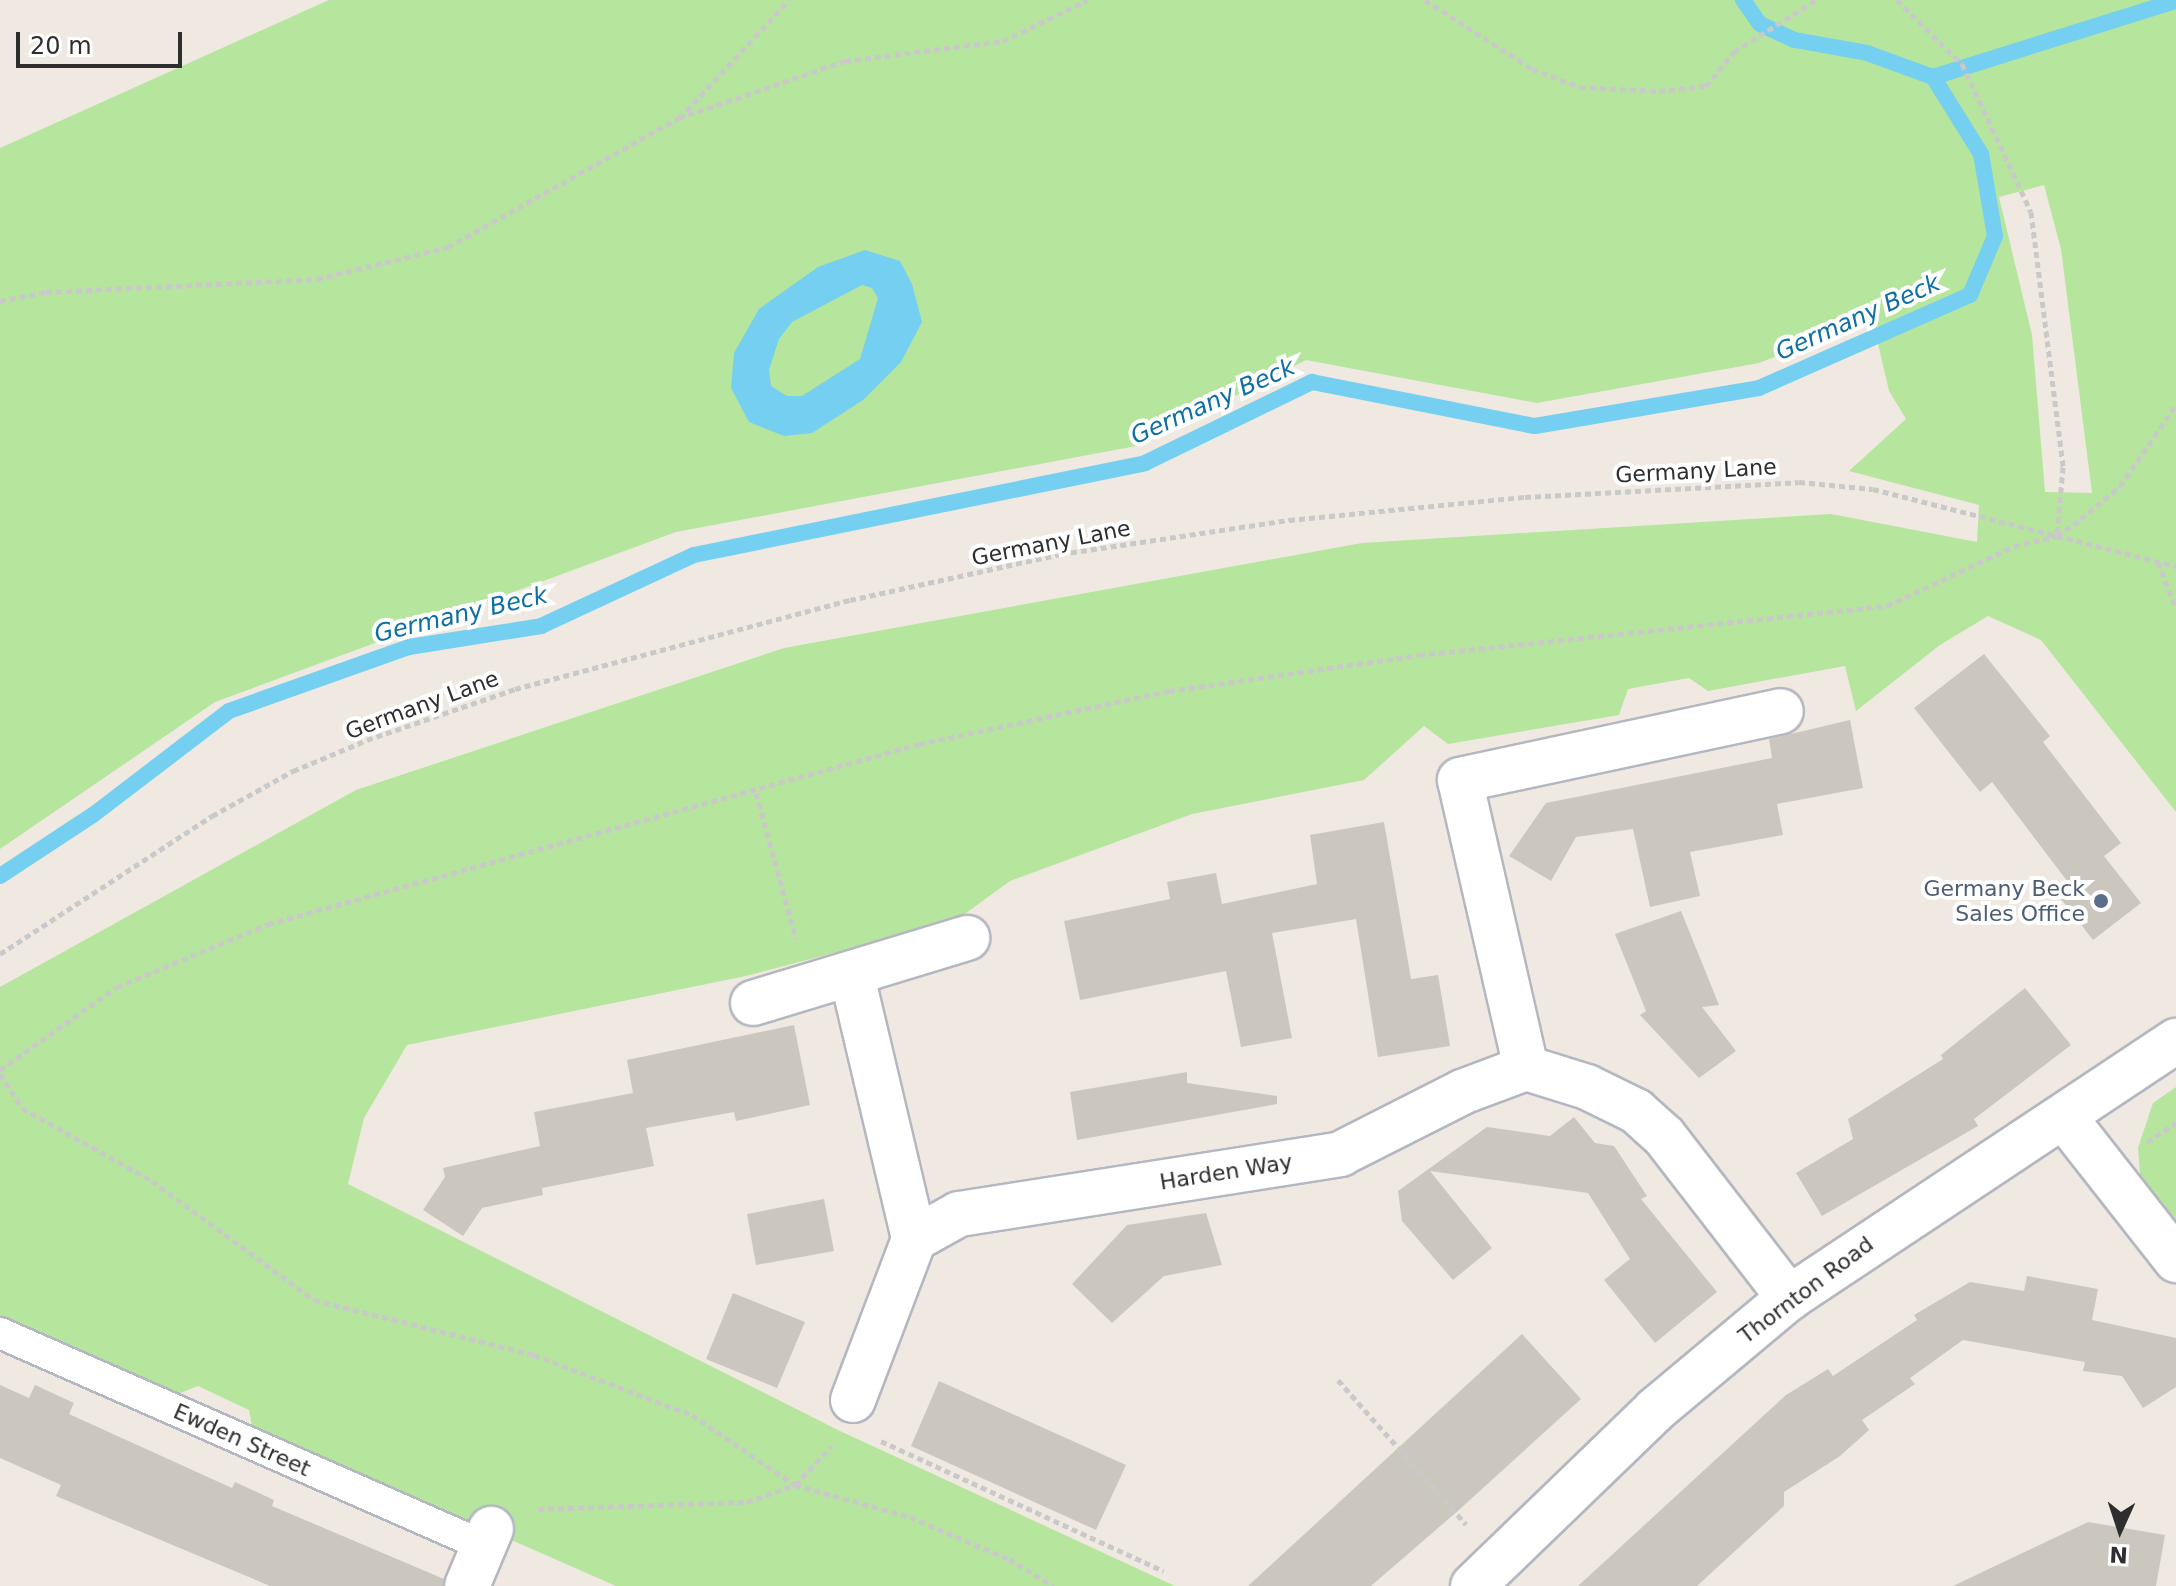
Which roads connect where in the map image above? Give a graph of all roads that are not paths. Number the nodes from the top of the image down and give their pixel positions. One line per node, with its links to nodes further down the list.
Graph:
1 (1781, 711): 6 (street)
2 (967, 938): 3 (street)
3 (852, 976): 4 (street); 8 (street)
4 (753, 1003)
5 (2176, 1041): 7 (street, Thornton Road)
6 (1526, 1068): 8 (street, Harden Way); 10 (street)
7 (2064, 1117): 9 (street); 10 (street, Thornton Road)
8 (914, 1239): 12 (street)
9 (2176, 1260)
10 (1789, 1298): 14 (street, Thornton Road)
11 (0, 1333): 13 (lane, Ewden Street)
12 (848, 1411)
13 (487, 1538): 15 (street)
14 (1486, 1573)
15 (467, 1586)

